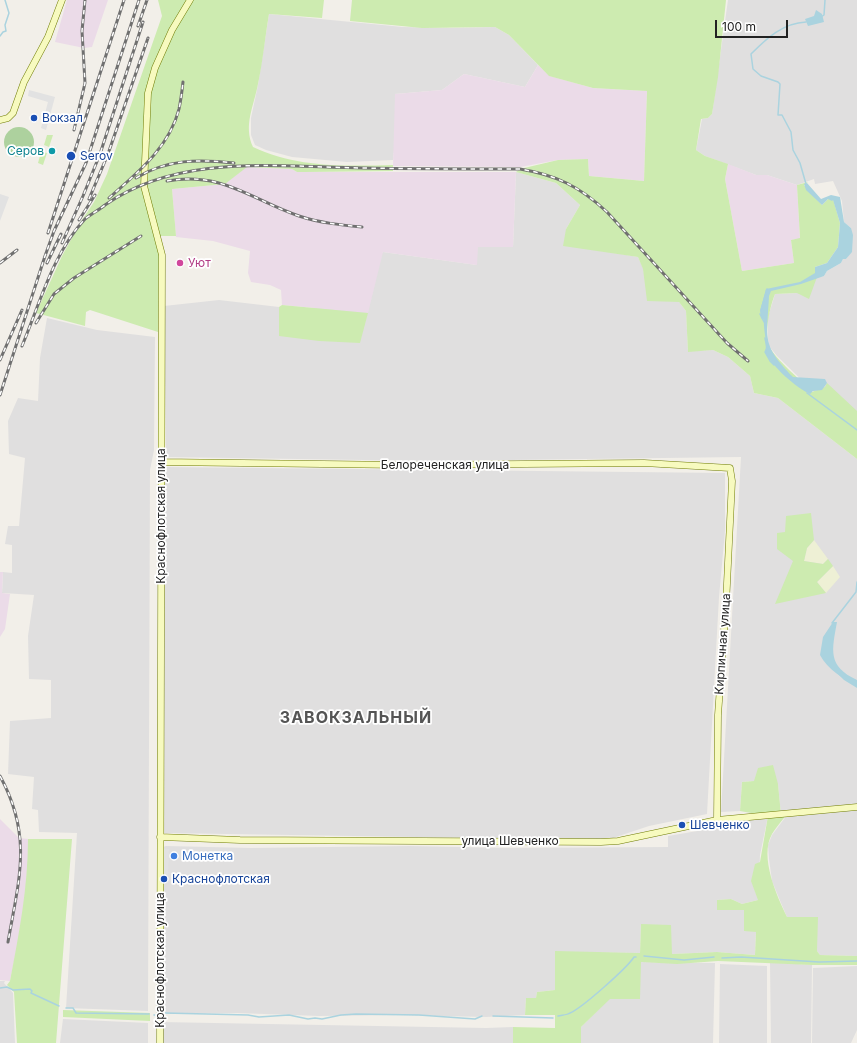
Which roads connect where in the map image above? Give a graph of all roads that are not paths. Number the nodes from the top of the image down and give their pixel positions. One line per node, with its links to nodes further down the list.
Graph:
1 (62, 0): 3 (street)
2 (190, 0): 4 (street, Краснофлотская улица)
3 (2, 120)
4 (161, 462): 5 (street, Белореченская улица); 8 (street, Краснофлотская улица)
5 (730, 468): 7 (street, Кирпичная улица)
6 (857, 807): 7 (street, улица Шевченко)
7 (717, 820): 8 (street, улица Шевченко)
8 (160, 837): 9 (street, Краснофлотская улица)
9 (160, 1043)

